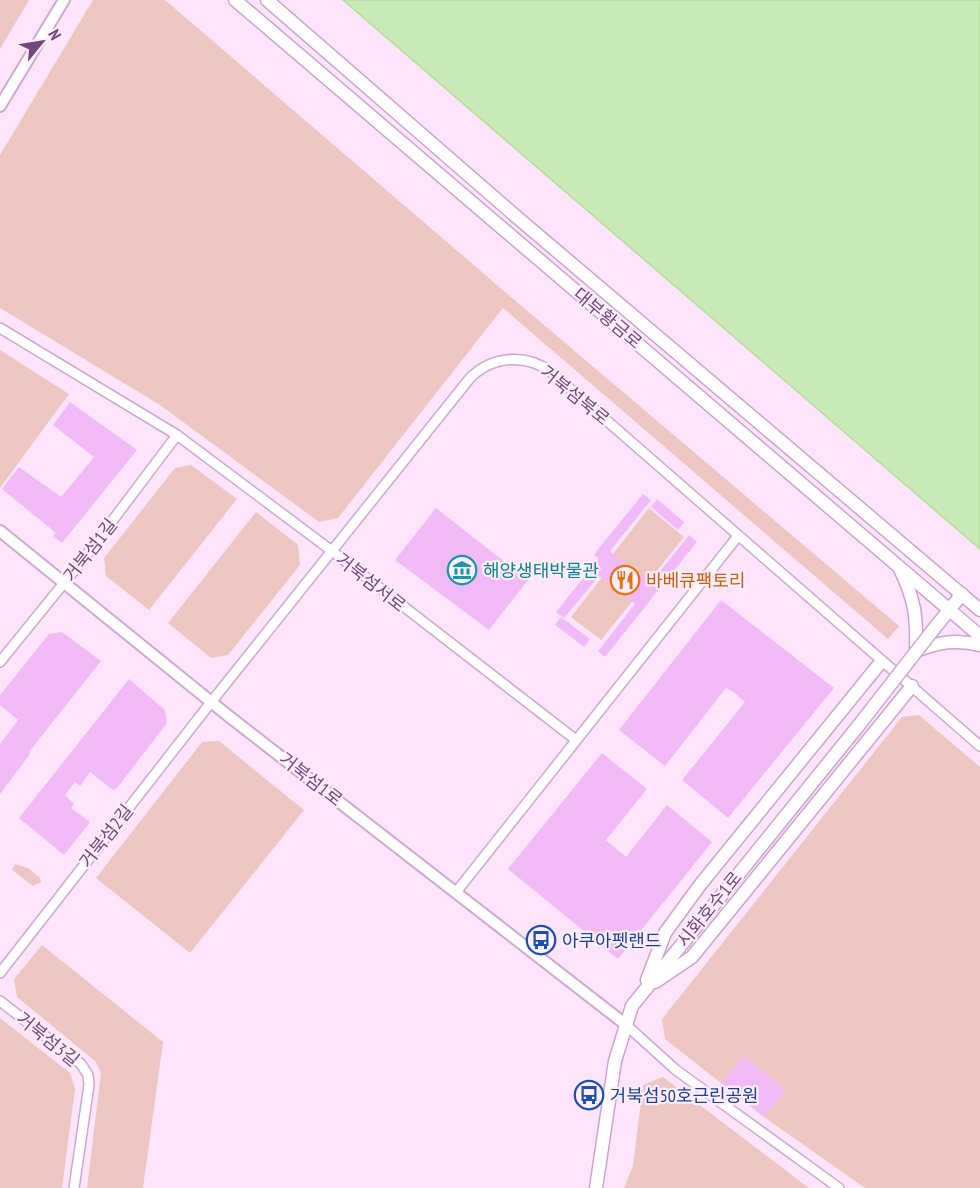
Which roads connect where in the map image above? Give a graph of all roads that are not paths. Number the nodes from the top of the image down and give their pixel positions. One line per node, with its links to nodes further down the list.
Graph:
1 (64, 0): 4 (street)
2 (235, 0): 10 (main road, 대부황금로)
3 (267, 0): 12 (main road, 대부황금로)
4 (0, 106)
5 (0, 328): 6 (street, 거북섬서로)
6 (177, 435): 9 (street, 거북섬서로); 11 (street, 거북섬1길)
7 (0, 531): 11 (street, 거북섬1로)
8 (738, 536): 9 (street, 거북섬북로); 19 (street, 거북섬북로); 22 (street)
9 (332, 551): 21 (street, 거북섬북로); 22 (street, 거북섬서로)
10 (897, 564): 13 (main road, 대부황금로); 17 (main road)
11 (65, 582): 18 (street, 거북섬1길); 21 (street, 거북섬1로)
12 (962, 594): 13 (main road); 14 (main road, 대부황금로)
13 (949, 610): 15 (main road, 대부황금로); 17 (main road, 시화호수1로, bridge)
14 (980, 610)
15 (980, 636)
16 (980, 645): 17 (main road)
17 (916, 651): 26 (main road, 시화호수1로, bridge)
18 (0, 662)
19 (881, 662): 20 (street, 거북섬북로); 26 (main road)
20 (912, 686): 23 (street, 거북섬북로); 26 (main road)
21 (212, 701): 24 (street, 거북섬1로); 25 (street, 거북섬2길)
22 (576, 740): 24 (street)
23 (980, 746)
24 (457, 891): 28 (street, 거북섬1로)
25 (0, 973)
26 (644, 990): 28 (main road, 시화호수1로)
27 (0, 1001): 29 (street, 거북섬3길)
28 (625, 1024): 30 (main road, 시화호수1로); 31 (street)
29 (75, 1188)
30 (596, 1188)
31 (839, 1188)

